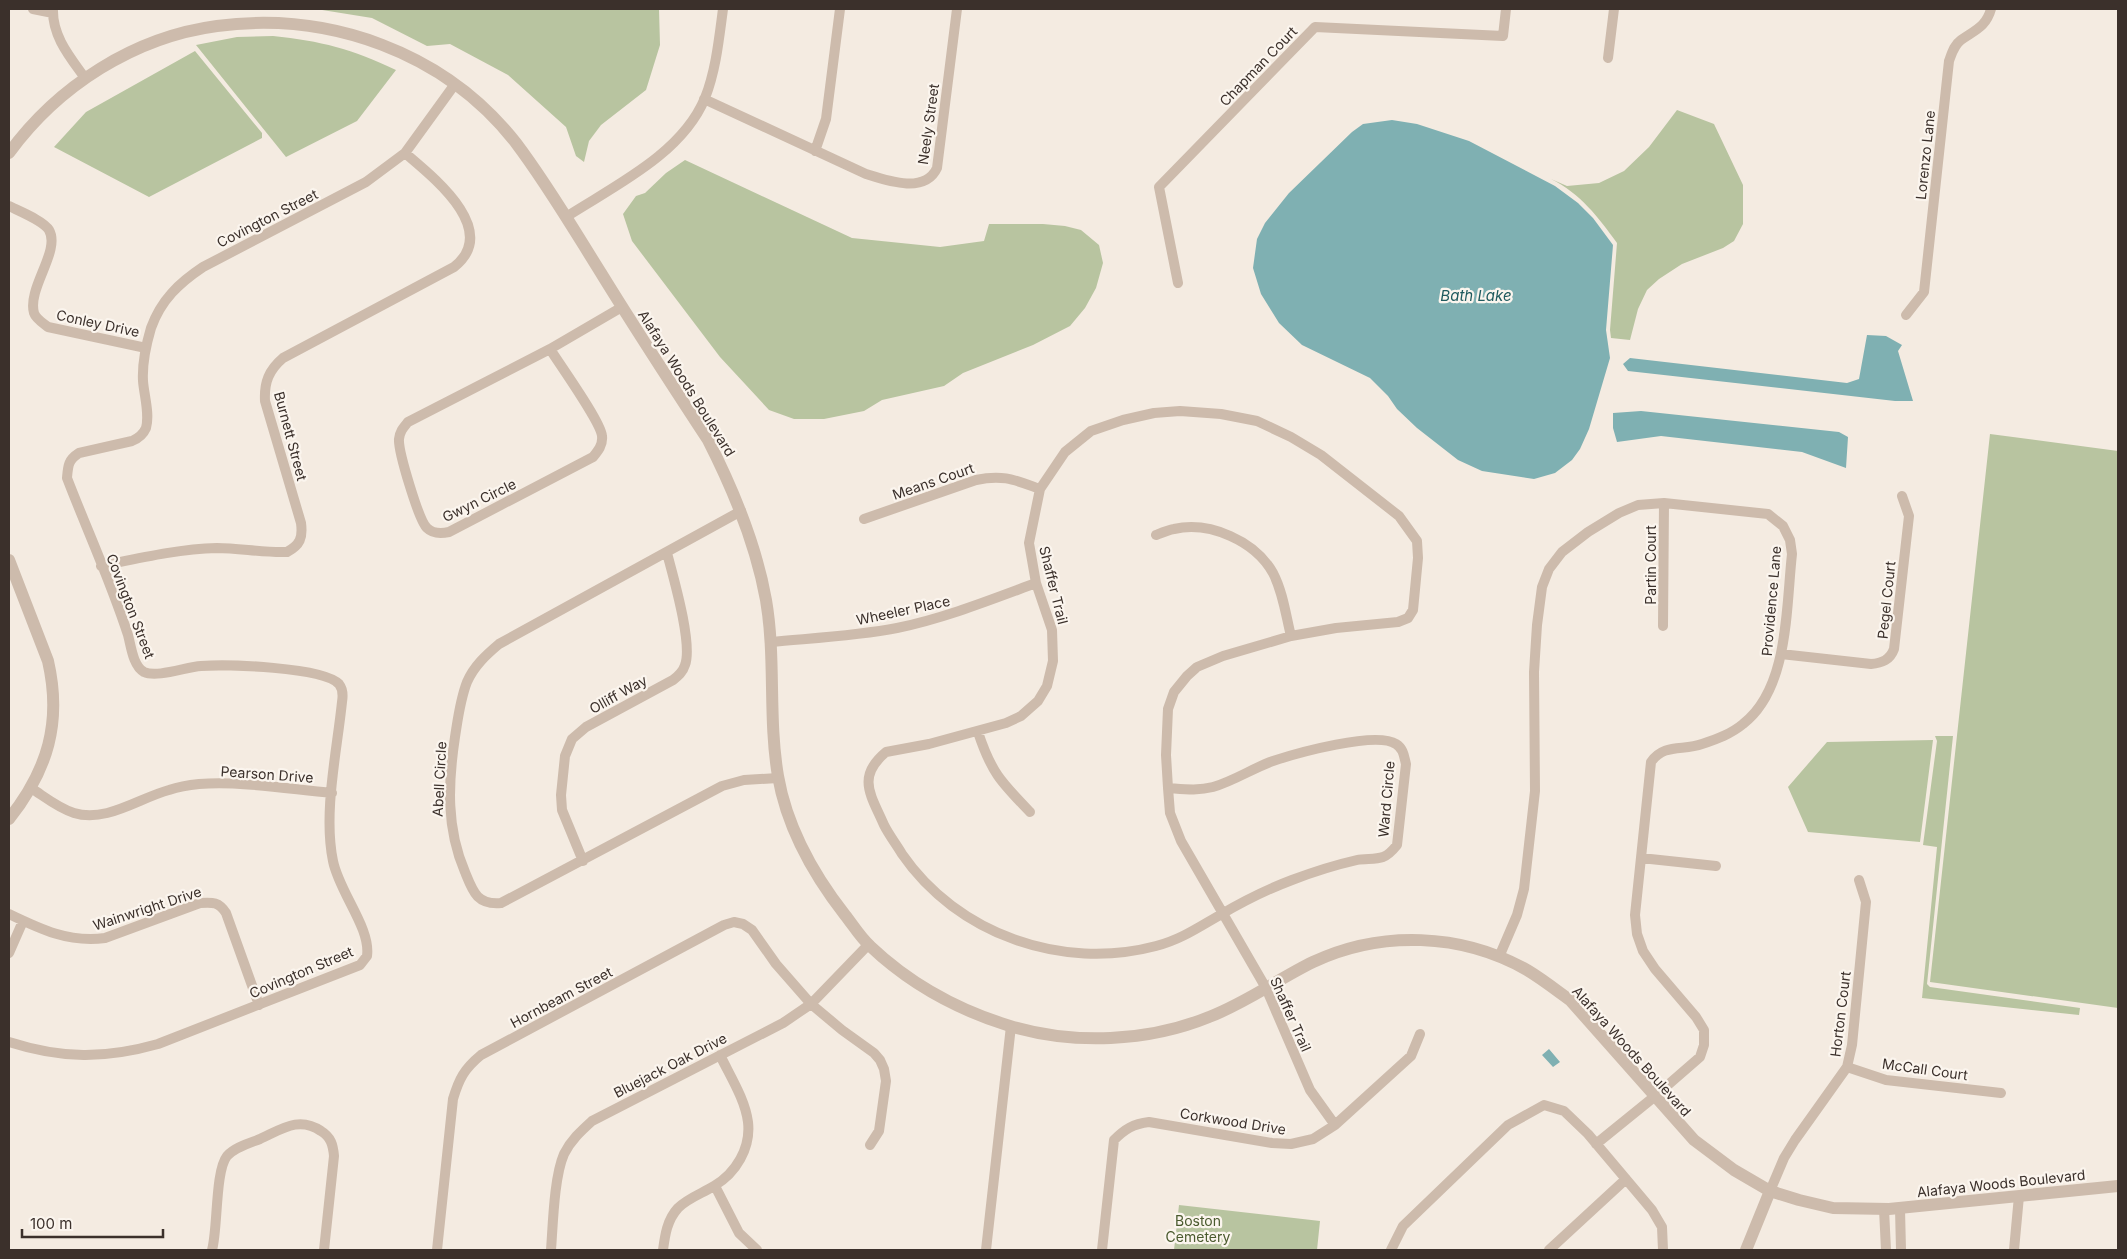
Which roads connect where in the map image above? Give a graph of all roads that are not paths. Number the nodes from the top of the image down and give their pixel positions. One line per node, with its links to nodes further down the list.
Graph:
1 (33, 9): 8 (street)
2 (723, 9): 12 (street)
3 (840, 9): 13 (street)
4 (957, 9): 13 (street, Neely Street)
5 (1506, 9): 18 (street, Chapman Court)
6 (1614, 9): 9 (street)
7 (1991, 9): 20 (street, Lorenzo Lane)
8 (53, 11): 10 (street)
9 (1608, 58)
10 (85, 78): 11 (street, Alafaya Woods Boulevard); 14 (street, Alafaya Woods Boulevard)
11 (455, 84): 15 (street, Covington Street); 17 (street, Alafaya Woods Boulevard)
12 (704, 99): 13 (street, Neely Street); 17 (street)
13 (815, 151)
14 (9, 153)
15 (405, 153): 21 (street, Covington Street); 31 (street, Burnett Street)
16 (9, 206): 21 (street, Conley Drive)
17 (566, 217): 19 (street, Alafaya Woods Boulevard)
18 (1178, 283)
19 (622, 308): 22 (street, Gwyn Circle); 26 (street, Alafaya Woods Boulevard)
20 (1906, 315)
21 (146, 348): 31 (street, Covington Street)
22 (550, 349): 22 (street, Gwyn Circle)
23 (1040, 489): 27 (street, Means Court); 32 (street, Shaffer Trail); 34 (street, Shaffer Trail)
24 (1902, 496): 36 (street, Pegel Court)
25 (1664, 503): 33 (street, Partin Court); 36 (street, Providence Lane); 53 (street, Providence Lane)
26 (741, 511): 29 (street, Abell Circle); 35 (street, Alafaya Woods Boulevard)
27 (864, 519)
28 (1156, 535): 34 (street)
29 (667, 553): 45 (street, Olliff Way); 45 (street, Abell Circle)
30 (9, 560): 39 (street)
31 (102, 566): 41 (street, Covington Street)
32 (1036, 583): 35 (street, Wheeler Place); 37 (street, Shaffer Trail)
33 (1664, 626)
34 (1291, 636): 40 (street, Shaffer Trail)
35 (771, 642): 38 (street, Alafaya Woods Boulevard)
36 (1782, 654): 44 (street, Providence Lane)
37 (978, 732): 42 (street); 49 (street, Shaffer Trail)
38 (778, 778): 45 (street, Abell Circle); 51 (street, Alafaya Woods Boulevard)
39 (31, 788): 41 (street, Pearson Drive); 43 (street)
40 (1168, 788): 49 (street, Shaffer Trail); 49 (street, Ward Circle)
41 (332, 793): 56 (street, Covington Street)
42 (1030, 812)
43 (9, 819)
44 (1640, 858): 46 (street); 63 (street, Providence Lane)
45 (582, 861)
46 (1716, 866)
47 (1859, 880): 61 (street, Horton Court)
48 (9, 914): 50 (street, Wainwright Drive)
49 (1222, 914): 54 (street, Shaffer Trail)
50 (23, 921): 52 (street); 56 (street, Wainwright Drive)
51 (868, 945): 55 (street, Bluejack Oak Drive); 57 (street, Alafaya Woods Boulevard)
52 (9, 953)
53 (1499, 957): 54 (street, Alafaya Woods Boulevard); 63 (street, Alafaya Woods Boulevard)
54 (1266, 988): 57 (street, Alafaya Woods Boulevard); 64 (street, Shaffer Trail)
55 (811, 1004): 60 (street, Bluejack Oak Drive); 66 (street); 76 (street, Hornbeam Street)
56 (259, 1005): 59 (street, Covington Street)
57 (1011, 1026): 80 (street)
58 (1420, 1034): 64 (street, Corkwood Drive)
59 (9, 1042)
60 (720, 1055): 68 (street); 77 (street, Bluejack Oak Drive)
61 (1847, 1067): 62 (street, McCall Court); 70 (street, Horton Court)
62 (2001, 1093)
63 (1654, 1098): 65 (street, Providence Lane); 70 (street, Alafaya Woods Boulevard)
64 (1335, 1125): 81 (street, Corkwood Drive)
65 (1596, 1144): 67 (street); 82 (street)
66 (870, 1145)
67 (1626, 1179): 83 (street); 84 (street)
68 (715, 1186): 78 (street); 79 (street)
69 (2118, 1186): 71 (street, Alafaya Woods Boulevard)
70 (1770, 1191): 73 (street, Alafaya Woods Boulevard); 85 (street)
71 (2019, 1196): 72 (street, Alafaya Woods Boulevard); 89 (street)
72 (1900, 1208): 73 (street, Alafaya Woods Boulevard); 88 (street)
73 (1884, 1210): 86 (street)
74 (212, 1250): 75 (street)
75 (324, 1250)
76 (437, 1250)
77 (550, 1250)
78 (663, 1250)
79 (757, 1250)
80 (986, 1250)
81 (1102, 1250)
82 (1391, 1250)
83 (1549, 1250)
84 (1663, 1250)
85 (1746, 1250)
86 (1886, 1250)
87 (1890, 1250): 88 (street)
88 (1901, 1250)
89 (2014, 1250)

